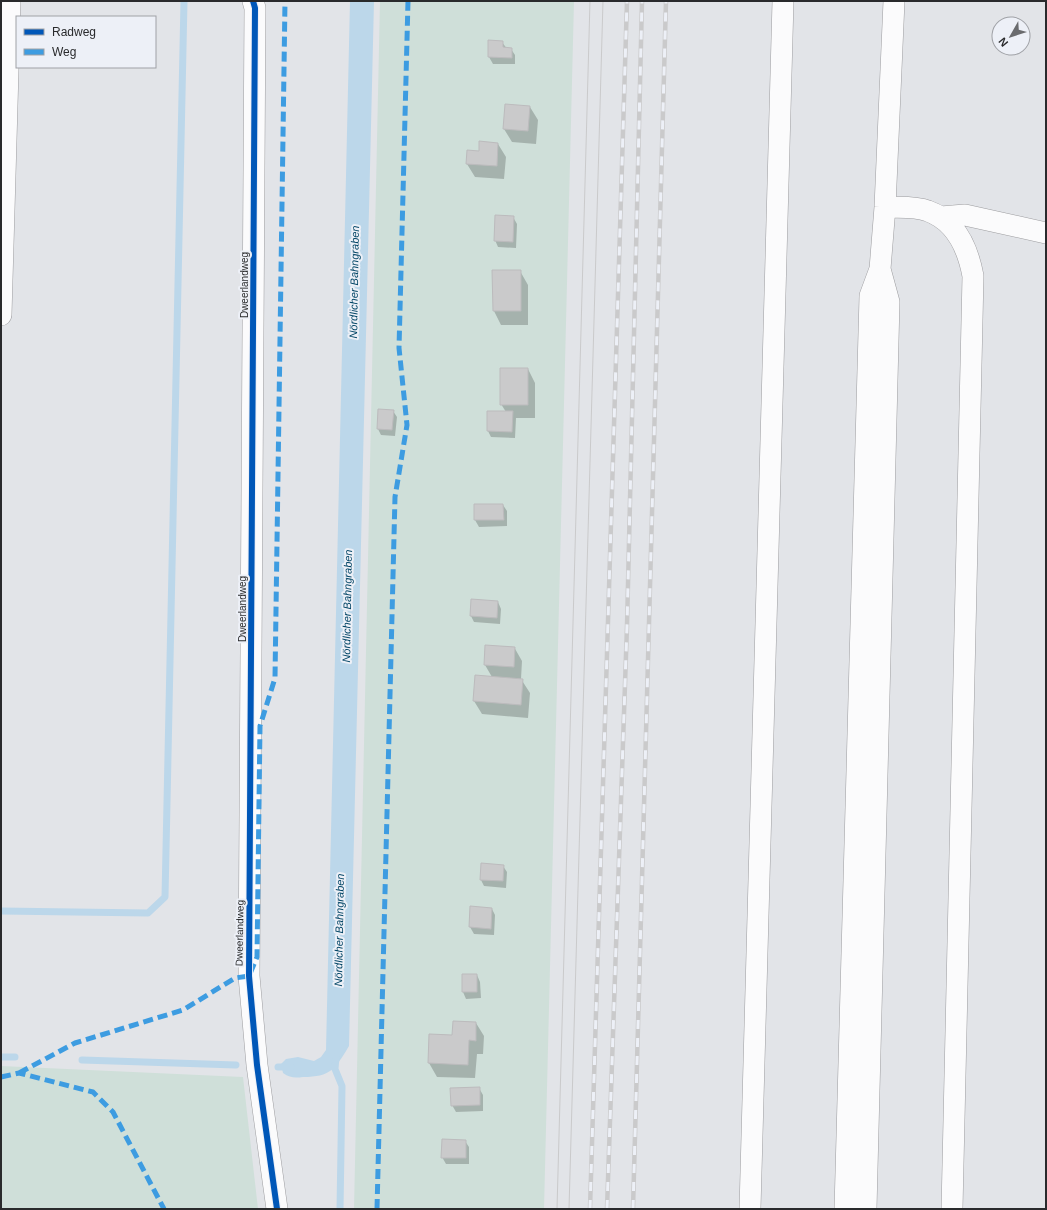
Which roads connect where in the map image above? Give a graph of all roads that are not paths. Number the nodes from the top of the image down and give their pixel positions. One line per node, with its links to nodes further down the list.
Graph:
1 (10, 1): 9 (street)
2 (783, 1): 11 (street)
3 (894, 1): 5 (street)
4 (256, 3): 10 (street, Dweerlandweg)
5 (885, 207): 6 (street); 8 (street)
6 (941, 217): 7 (street); 14 (street)
7 (1046, 232)
8 (880, 269): 12 (street); 13 (street)
9 (1, 315)
10 (277, 1209)
11 (750, 1209)
12 (845, 1209)
13 (866, 1209)
14 (952, 1209)

